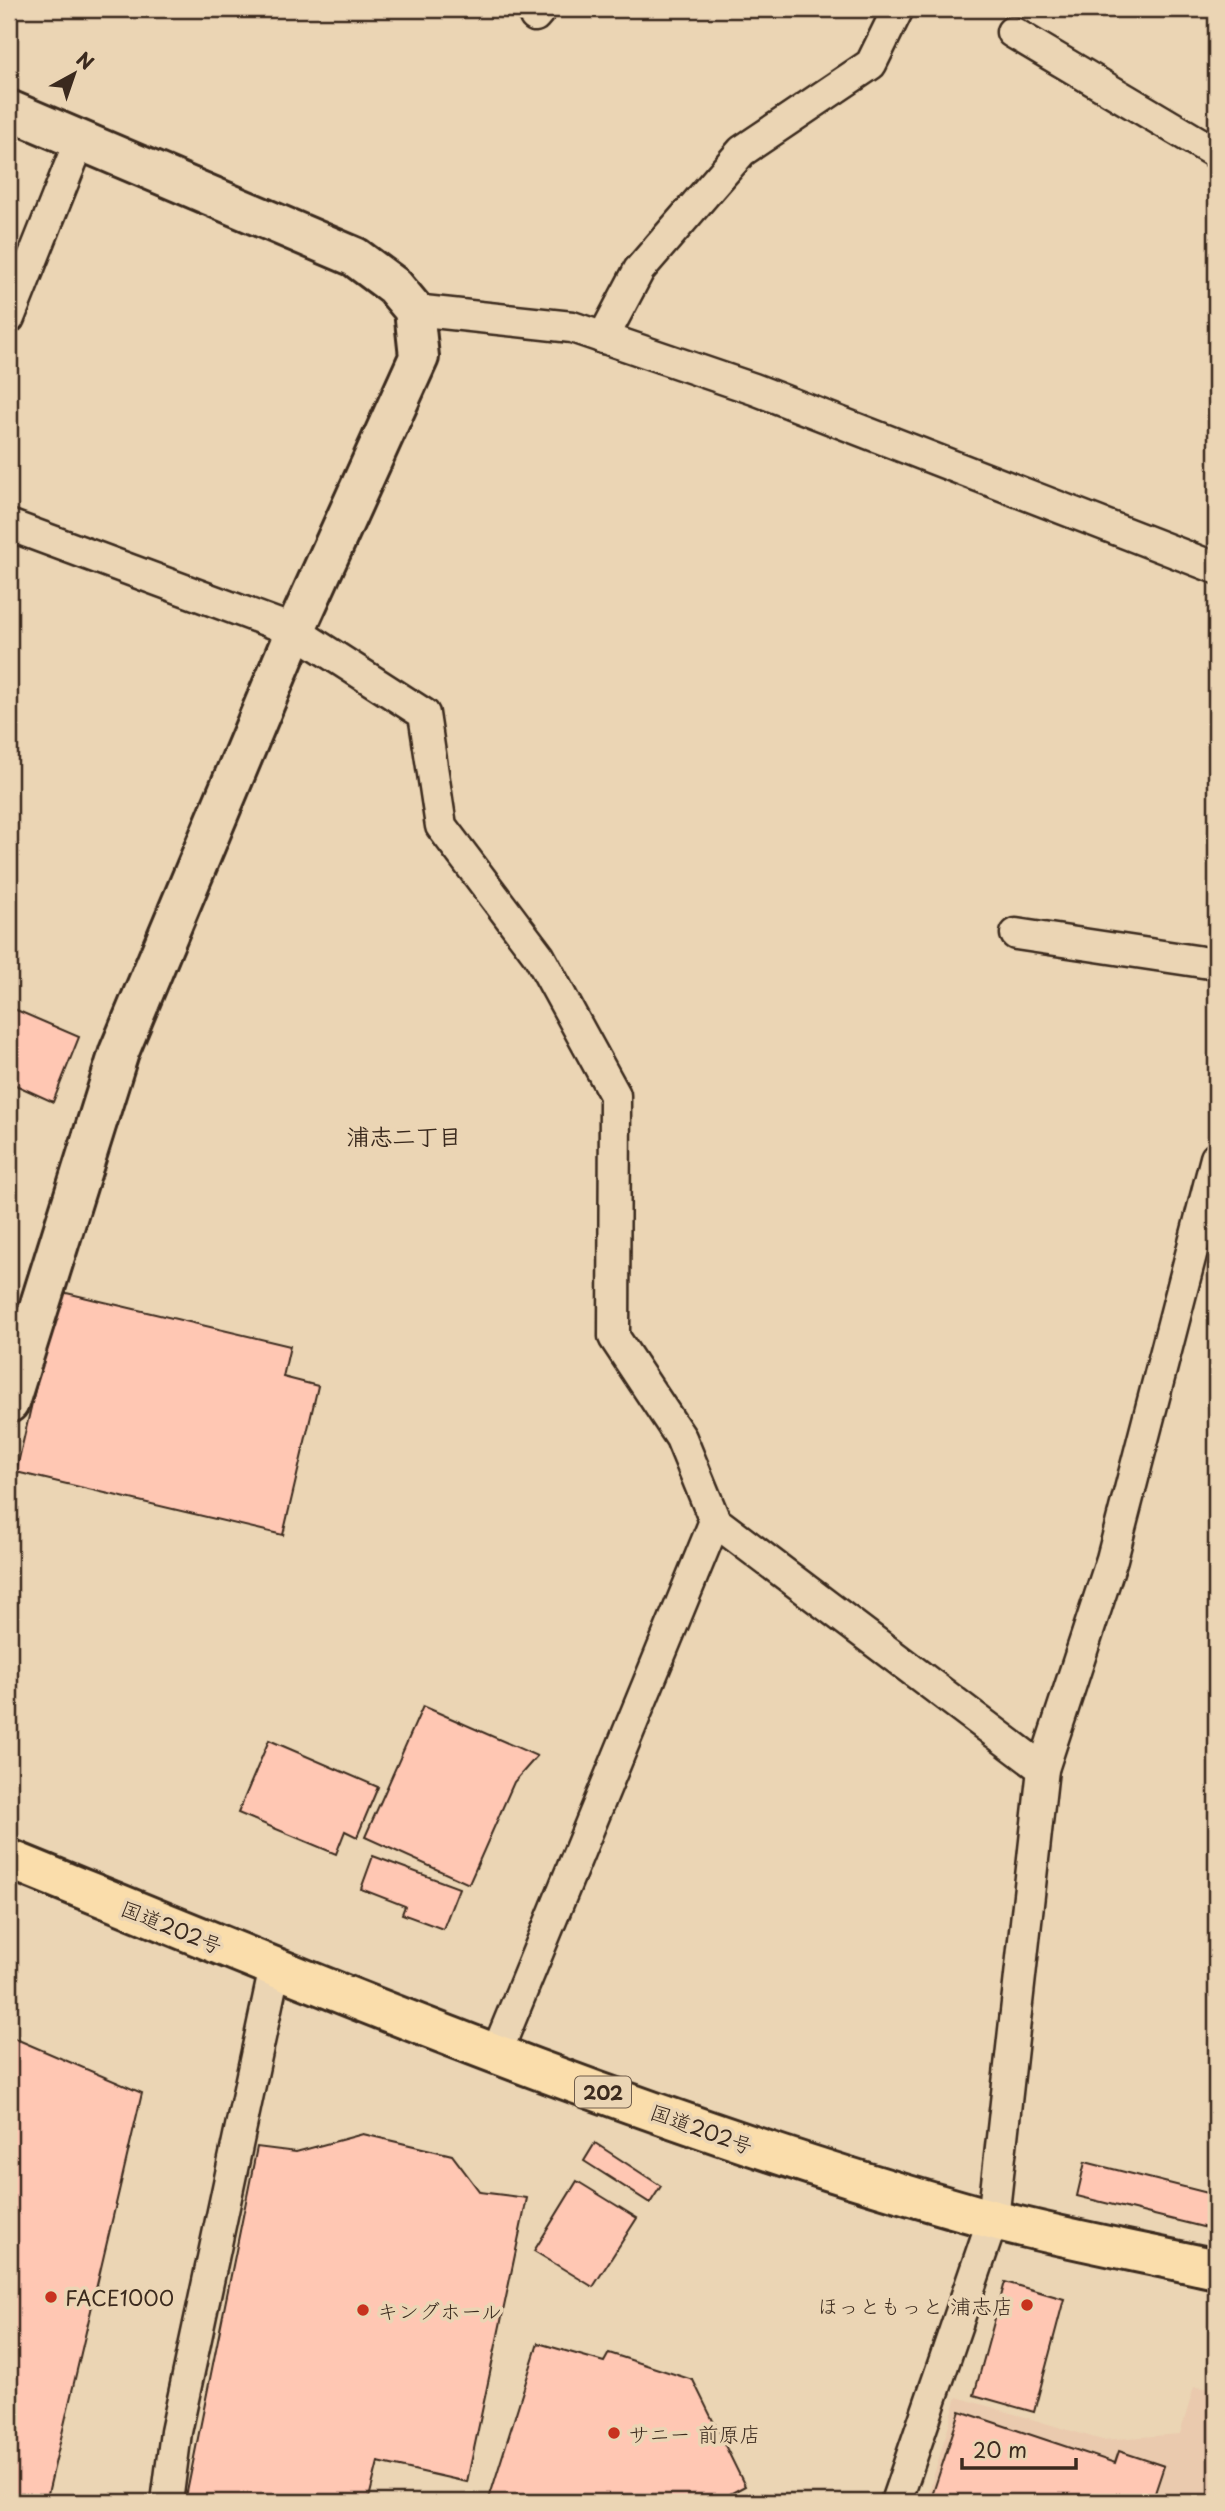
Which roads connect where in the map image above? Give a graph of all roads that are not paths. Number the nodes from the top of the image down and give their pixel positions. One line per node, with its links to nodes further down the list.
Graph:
1 (898, 9): 8 (street)
2 (1012, 32): 5 (street)
3 (9, 110): 4 (street)
4 (79, 140): 6 (street); 7 (street)
5 (1216, 153)
6 (414, 310): 8 (street); 11 (street)
7 (9, 318)
8 (603, 338): 10 (street)
9 (9, 526): 11 (street)
10 (1216, 568)
11 (295, 631): 15 (street); 17 (street)
12 (1016, 934): 13 (street)
13 (1216, 964)
14 (1216, 1158): 18 (street)
15 (16, 1351): 16 (street)
16 (9, 1403)
17 (715, 1521): 18 (street); 21 (street)
18 (1044, 1769): 22 (street)
19 (9, 1859): 20 (highway, 国道202号 / 202)
20 (275, 1967): 21 (highway, 国道202号 / 202); 24 (street)
21 (496, 2054): 22 (highway, 国道202号 / 202)
22 (993, 2220): 23 (highway, 国道202号 / 202); 25 (street)
23 (1216, 2269)
24 (167, 2502)
25 (896, 2502)

